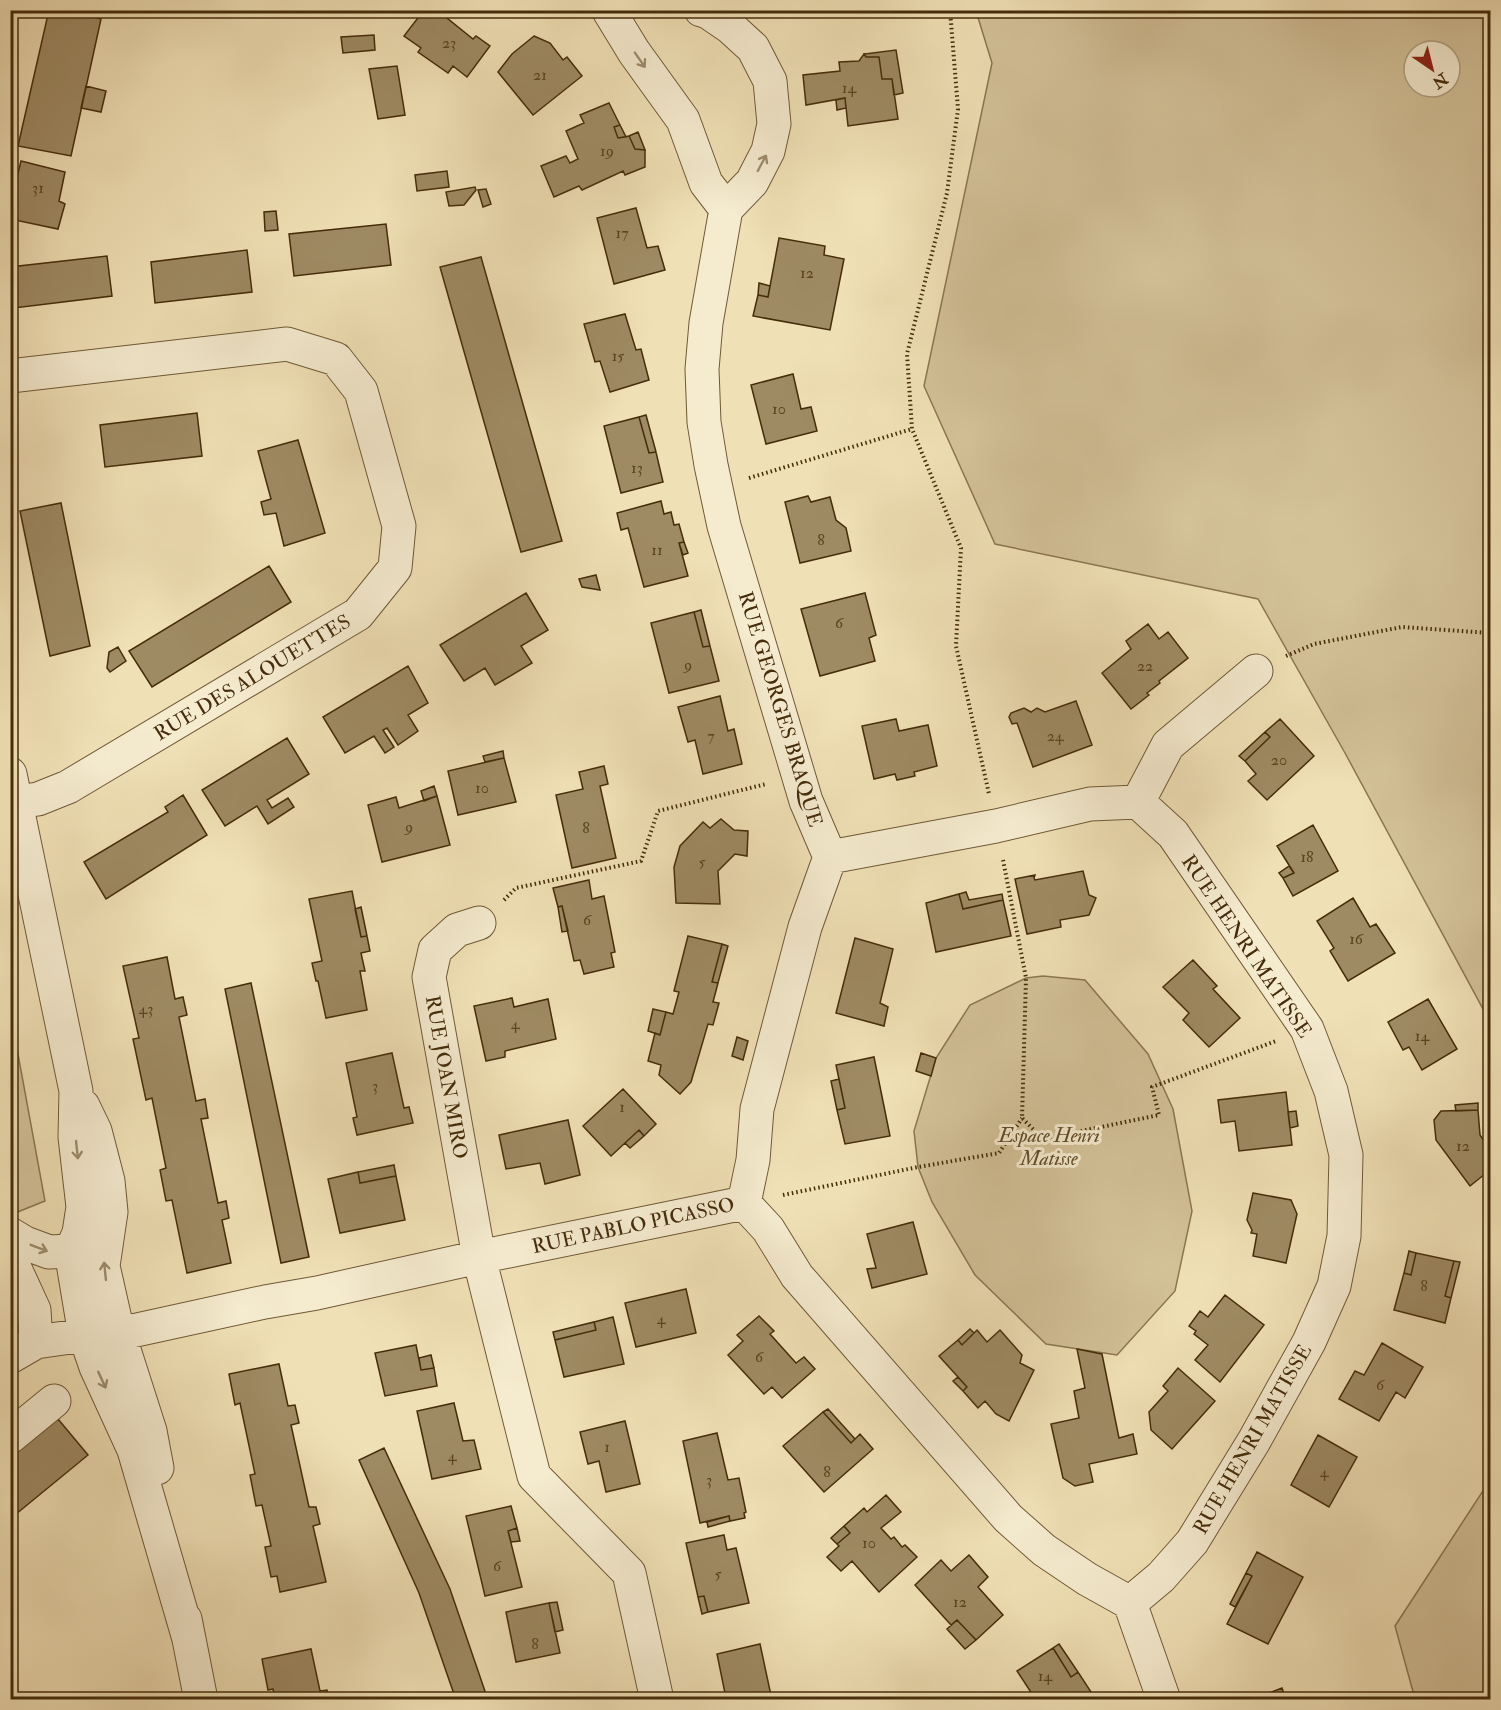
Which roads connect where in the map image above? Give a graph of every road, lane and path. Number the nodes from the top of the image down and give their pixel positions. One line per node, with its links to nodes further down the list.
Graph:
1 (700, 10): 4 (street, one-way to 1)
2 (950, 10): 6 (path)
3 (609, 11): 4 (street, one-way to 4)
4 (726, 209): 7 (street, RUE GEORGES BRAQUE)
5 (10, 376): 11 (street, RUE DES ALOUETTES)
6 (912, 429): 7 (path); 13 (path)
7 (716, 489): 10 (street, RUE GEORGES BRAQUE)
8 (1491, 633): 9 (path)
9 (1256, 670): 12 (street)
10 (798, 776): 14 (street, RUE GEORGES BRAQUE); 15 (path)
11 (13, 793): 17 (street)
12 (1138, 802): 13 (street); 16 (street, RUE HENRI MATISSE)
13 (996, 826): 14 (street); 18 (path)
14 (830, 857): 19 (street)
15 (479, 923): 23 (street, RUE JOAN MIRO)
16 (1306, 1029): 18 (path); 29 (street, RUE HENRI MATISSE)
17 (76, 1091): 21 (street, one-way to 21); 24 (street, one-way to 17)
18 (1022, 1118): 19 (path)
19 (744, 1203): 23 (street, RUE PABLO PICASSO); 29 (street, RUE PABLO PICASSO)
20 (10, 1234): 21 (street, one-way to 21)
21 (71, 1251): 25 (street)
22 (10, 1255): 26 (street)
23 (479, 1257): 24 (street, RUE PABLO PICASSO); 32 (street, RUE JOAN MIRO)
24 (117, 1328): 25 (street, RUE PABLO PICASSO); 30 (street)
25 (85, 1335): 26 (street, RUE PABLO PICASSO); 30 (street, one-way to 30)
26 (23, 1350)
27 (54, 1401): 28 (street)
28 (10, 1437)
29 (1130, 1604): 33 (street)
30 (189, 1639): 31 (street)
31 (201, 1700)
32 (657, 1700)
33 (1164, 1700)

